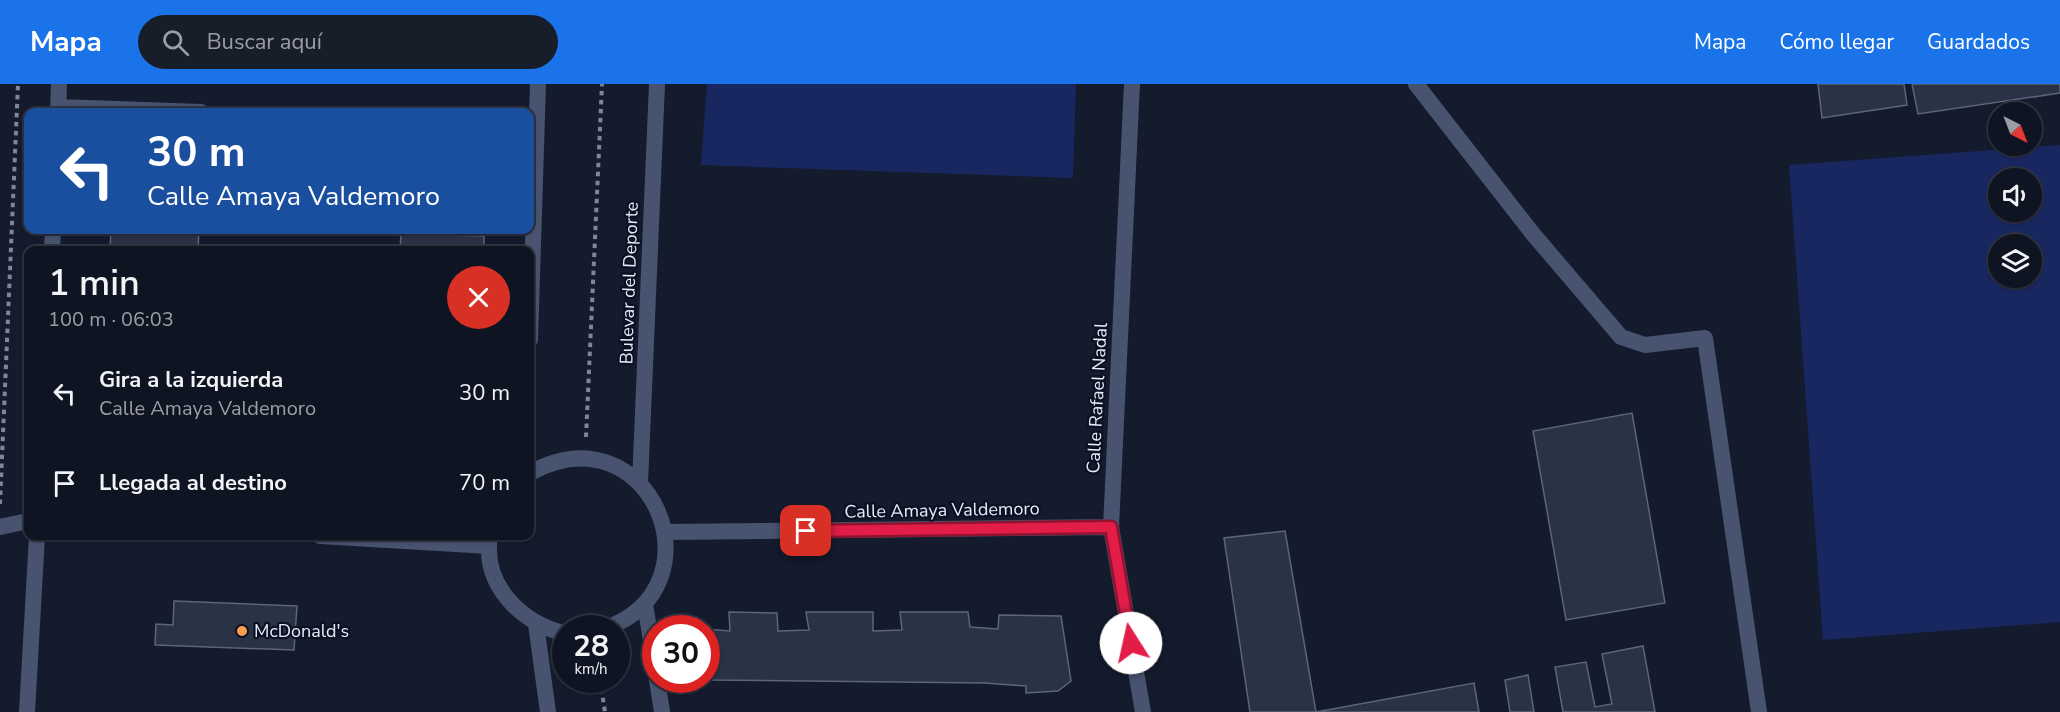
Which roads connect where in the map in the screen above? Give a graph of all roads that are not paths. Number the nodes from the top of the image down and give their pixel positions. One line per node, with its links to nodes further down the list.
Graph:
1 (59, 84): 6 (street)
2 (538, 84): 7 (street)
3 (657, 84): 9 (street, Bulevar del Deporte)
4 (1132, 84): 12 (street, Calle Rafael Nadal)
5 (1416, 84): 27 (street)
6 (58, 108)
7 (534, 117)
8 (534, 471): 9 (street)
9 (640, 483): 13 (street)
10 (24, 522): 11 (street)
11 (0, 526)
12 (1111, 527): 13 (street, Calle Amaya Valdemoro); 26 (street, Calle Rafael Nadal)
13 (665, 532): 17 (street)
14 (37, 540): 23 (street)
15 (456, 540): 16 (street)
16 (490, 541): 20 (street)
17 (645, 604): 18 (street); 19 (street)
18 (647, 615)
19 (630, 616)
20 (536, 624): 21 (street); 24 (street)
21 (552, 629)
22 (659, 693): 25 (street)
23 (27, 712)
24 (548, 712)
25 (662, 712)
26 (1143, 712)
27 (1759, 712)

